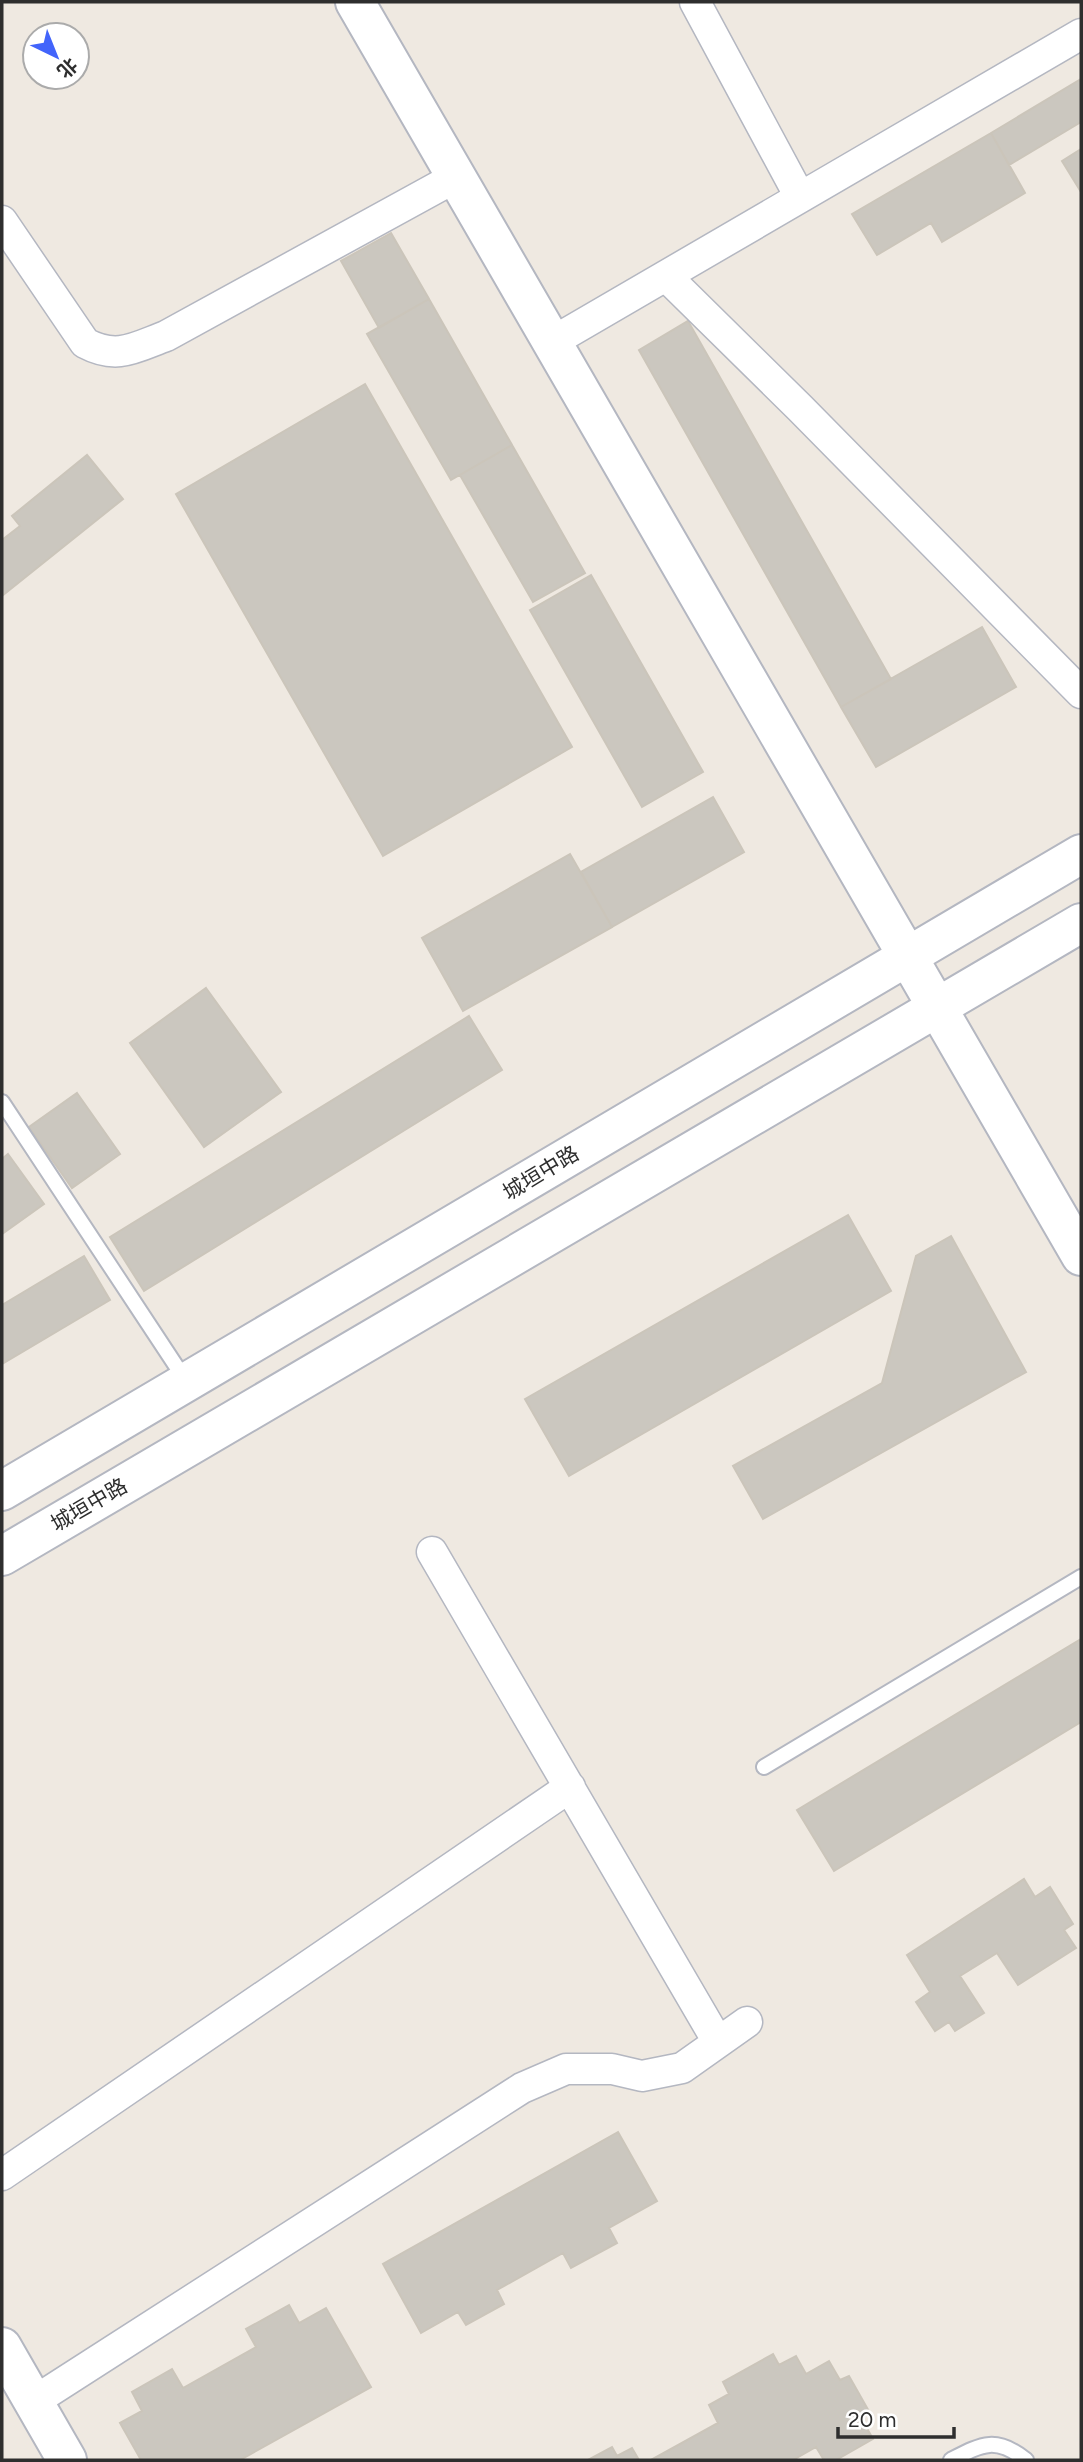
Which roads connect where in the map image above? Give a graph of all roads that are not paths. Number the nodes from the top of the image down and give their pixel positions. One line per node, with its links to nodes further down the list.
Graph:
1 (355, 2): 4 (main road)
2 (695, 2): 5 (street)
3 (1081, 34): 5 (street)
4 (457, 177): 6 (street); 8 (main road)
5 (800, 197): 8 (street)
6 (2, 221)
7 (671, 281): 9 (street)
8 (552, 341): 12 (main road)
9 (1081, 694)
10 (1081, 854): 12 (main road, 城垣中路)
11 (1081, 923): 13 (main road, 城垣中路)
12 (908, 957): 13 (main road); 16 (main road, 城垣中路)
13 (937, 1007): 15 (main road); 19 (main road, 城垣中路)
14 (2, 1102): 16 (lane)
15 (1081, 1256)
16 (187, 1382): 17 (main road, 城垣中路)
17 (2, 1491)
18 (432, 1552): 22 (street)
19 (2, 1556)
20 (1081, 1577): 21 (lane)
21 (764, 1767)
22 (570, 1787): 24 (street); 25 (street)
23 (747, 2022): 24 (street)
24 (718, 2042): 27 (street)
25 (2, 2175)
26 (2, 2347): 27 (main road)
27 (33, 2402): 28 (main road)
28 (67, 2460)
29 (951, 2460): 30 (lane)
30 (1026, 2460)

